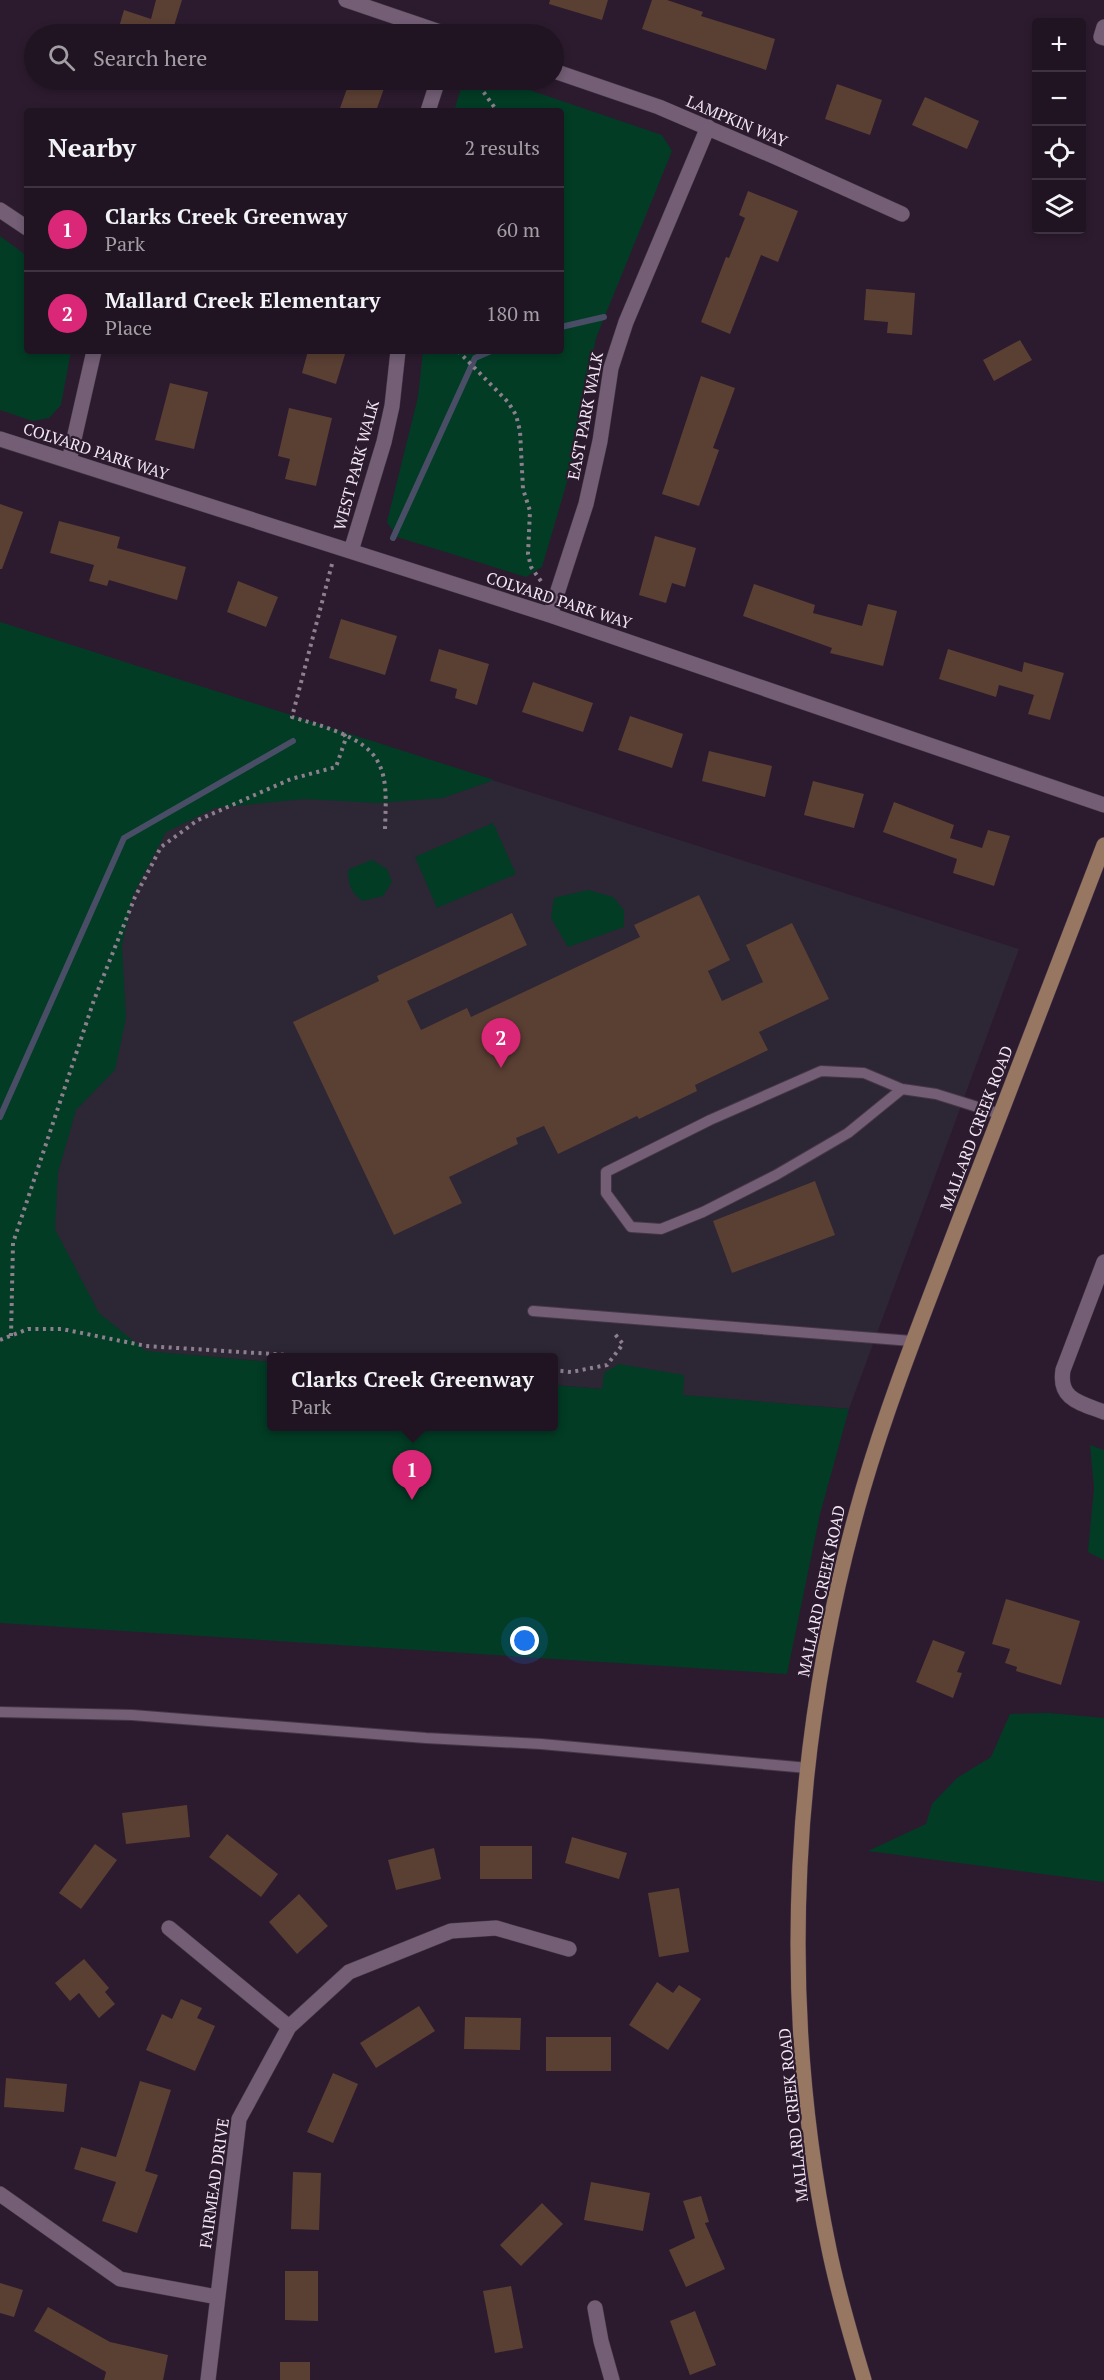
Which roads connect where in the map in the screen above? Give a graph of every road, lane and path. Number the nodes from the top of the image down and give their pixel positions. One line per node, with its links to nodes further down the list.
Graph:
1 (346, 0): 2 (street)
2 (417, 24)
3 (1104, 27): 4 (street)
4 (1104, 38)
5 (564, 74): 10 (street, LAMPKIN WAY)
6 (435, 90): 8 (street)
7 (482, 90): 9 (path)
8 (429, 108)
9 (495, 108)
10 (708, 128): 12 (street, LAMPKIN WAY); 22 (street, EAST PARK WALK)
11 (0, 210): 13 (street)
12 (902, 214)
13 (24, 226)
14 (93, 354): 18 (street)
15 (398, 354): 19 (street, WEST PARK WALK)
16 (460, 354): 21 (path)
17 (0, 439): 18 (street, COLVARD PARK WAY)
18 (69, 461): 19 (street, COLVARD PARK WAY)
19 (351, 551): 22 (street, COLVARD PARK WAY)
20 (334, 558): 23 (path)
21 (543, 585)
22 (550, 615): 24 (street, COLVARD PARK WAY)
23 (344, 734): 25 (path); 32 (path)
24 (1104, 805)
25 (385, 832)
26 (1104, 845): 28 (main road, MALLARD CREEK ROAD)
27 (902, 1089): 27 (lane); 28 (lane)
28 (1000, 1114): 34 (main road, MALLARD CREEK ROAD)
29 (1104, 1262): 37 (street)
30 (533, 1311): 34 (lane)
31 (610, 1328): 36 (path)
32 (11, 1336): 33 (path); 35 (path)
33 (0, 1340)
34 (912, 1341): 39 (main road, MALLARD CREEK ROAD)
35 (267, 1354)
36 (558, 1371)
37 (1104, 1412)
38 (0, 1712): 39 (lane)
39 (808, 1768): 48 (main road, MALLARD CREEK ROAD)
40 (169, 1928): 42 (street)
41 (569, 1949): 42 (street, FAIRMEAD DRIVE)
42 (289, 2027): 44 (street, FAIRMEAD DRIVE)
43 (0, 2194): 44 (street)
44 (217, 2297): 46 (street, FAIRMEAD DRIVE)
45 (595, 2308): 47 (street)
46 (208, 2380)
47 (612, 2380)
48 (864, 2380)

